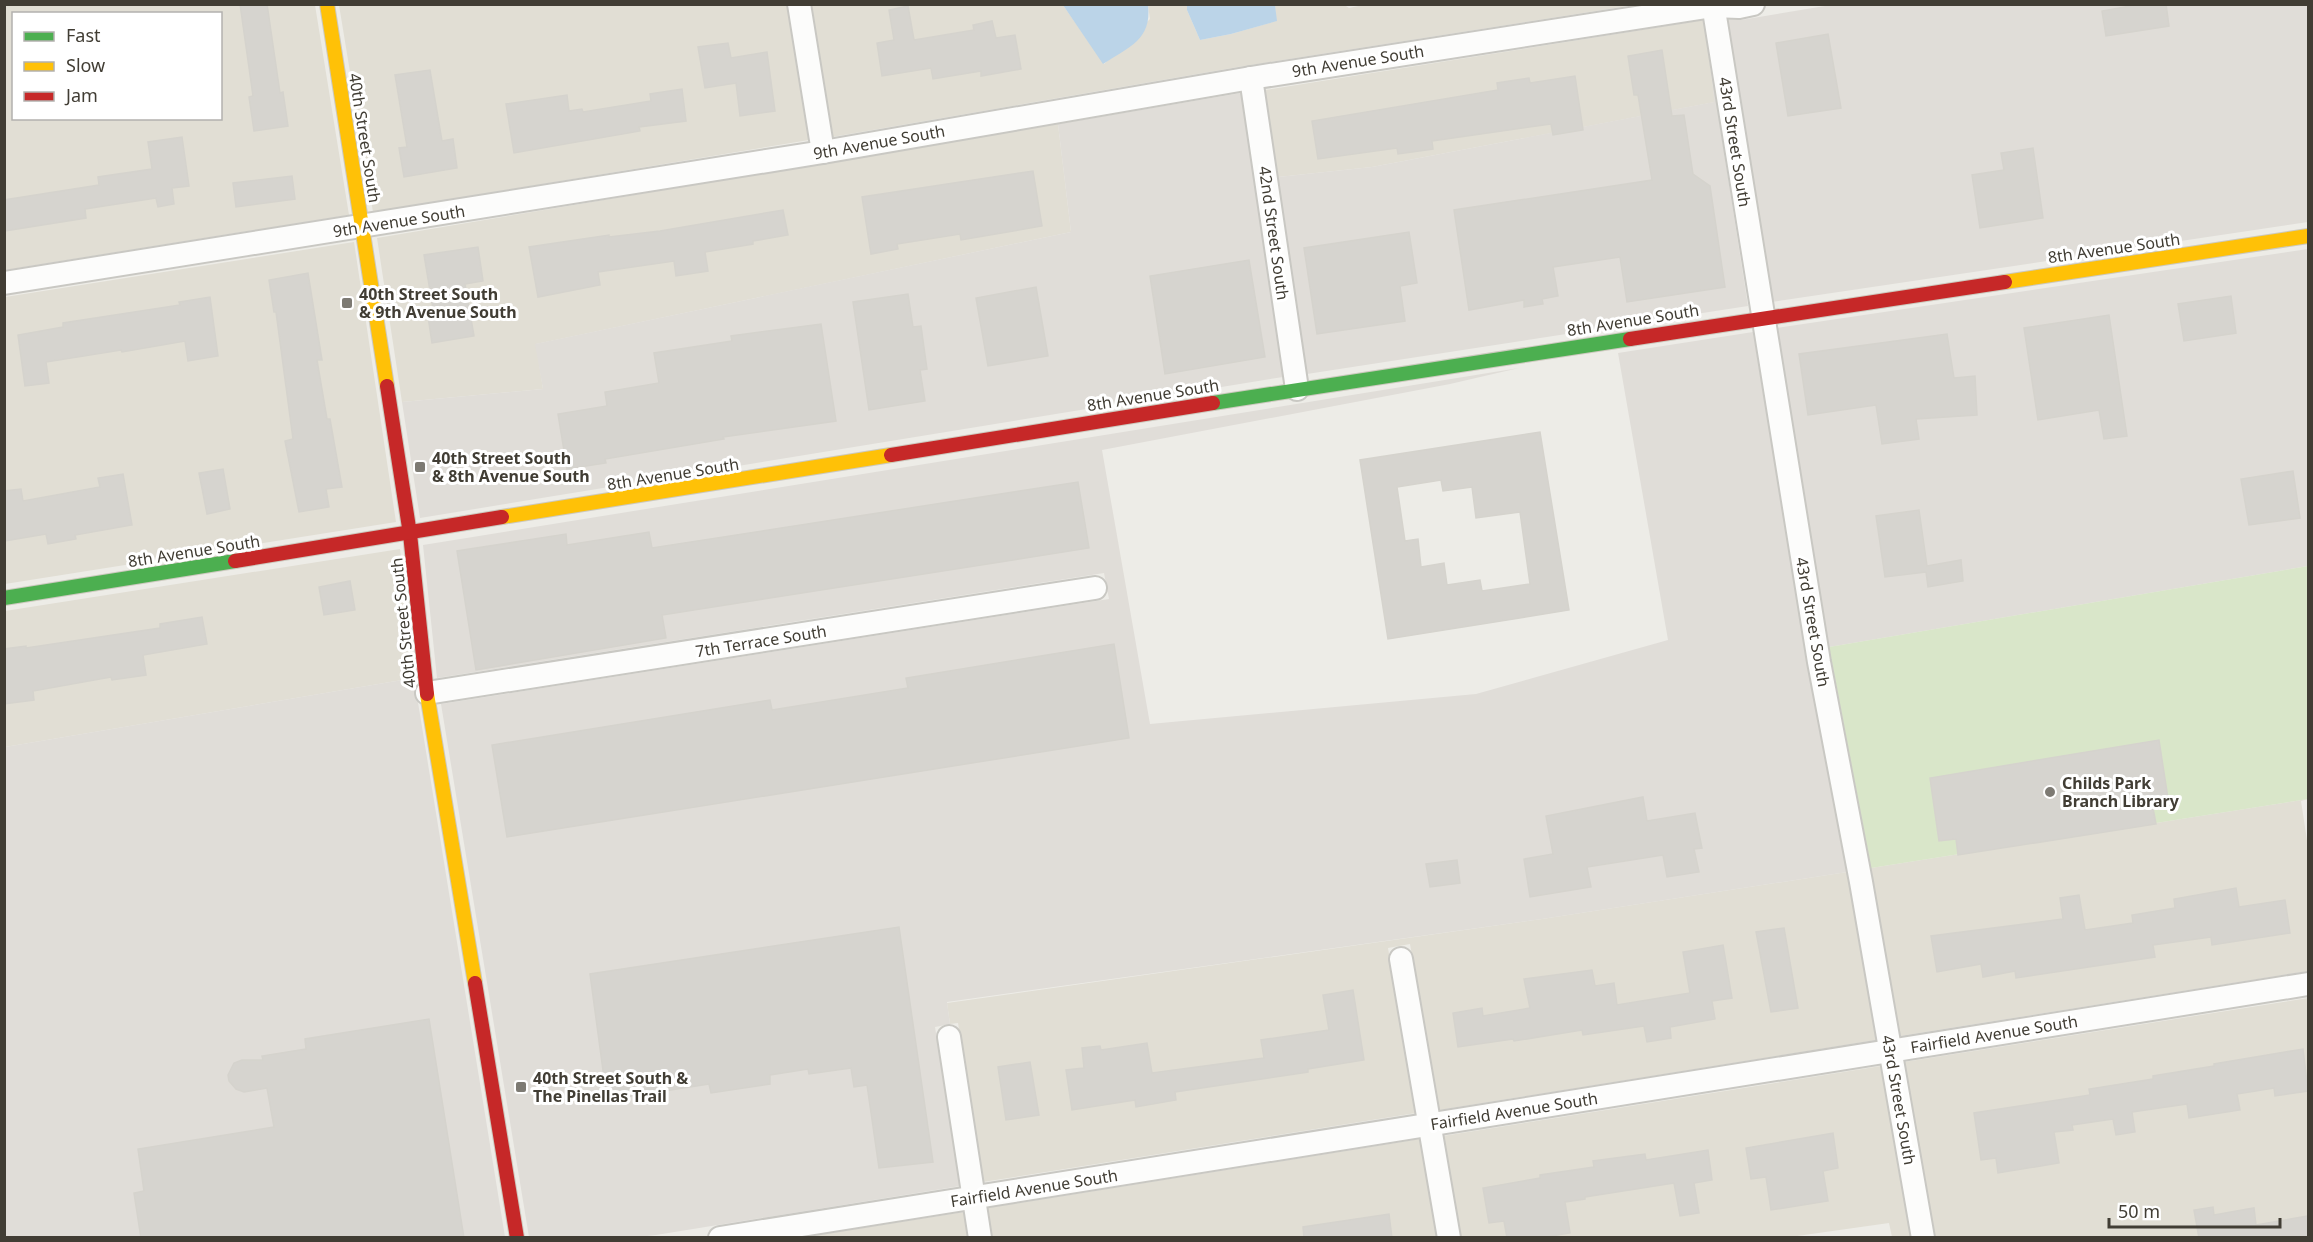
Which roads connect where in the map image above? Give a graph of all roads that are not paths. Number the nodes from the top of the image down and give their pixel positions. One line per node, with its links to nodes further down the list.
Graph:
1 (327, 4): 7 (street, 40th Street South)
2 (799, 4): 6 (street)
3 (1753, 4): 4 (street, 9th Avenue South)
4 (1713, 5): 5 (street, 9th Avenue South); 10 (street, 43rd Street South)
5 (1251, 78): 6 (street, 9th Avenue South); 11 (street, 42nd Street South)
6 (823, 152): 7 (street, 9th Avenue South)
7 (363, 227): 9 (street, 9th Avenue South); 12 (street, 40th Street South)
8 (2308, 236): 10 (street, 8th Avenue South)
9 (4, 284)
10 (1762, 317): 11 (street, 8th Avenue South); 19 (street, 43rd Street South)
11 (1297, 389): 12 (street, 8th Avenue South)
12 (410, 534): 14 (street, 8th Avenue South); 15 (street, 40th Street South)
13 (1095, 588): 15 (street, 7th Terrace South)
14 (4, 598)
15 (427, 693): 22 (street, 40th Street South)
16 (1401, 959): 20 (street)
17 (2308, 984): 19 (street, Fairfield Avenue South)
18 (949, 1037): 21 (street)
19 (1890, 1051): 20 (street, Fairfield Avenue South); 26 (street, 43rd Street South)
20 (1430, 1125): 21 (street, Fairfield Avenue South); 25 (street)
21 (973, 1197): 23 (street, Fairfield Avenue South); 24 (street)
22 (517, 1238)
23 (720, 1238)
24 (980, 1238)
25 (1449, 1238)
26 (1923, 1238)

